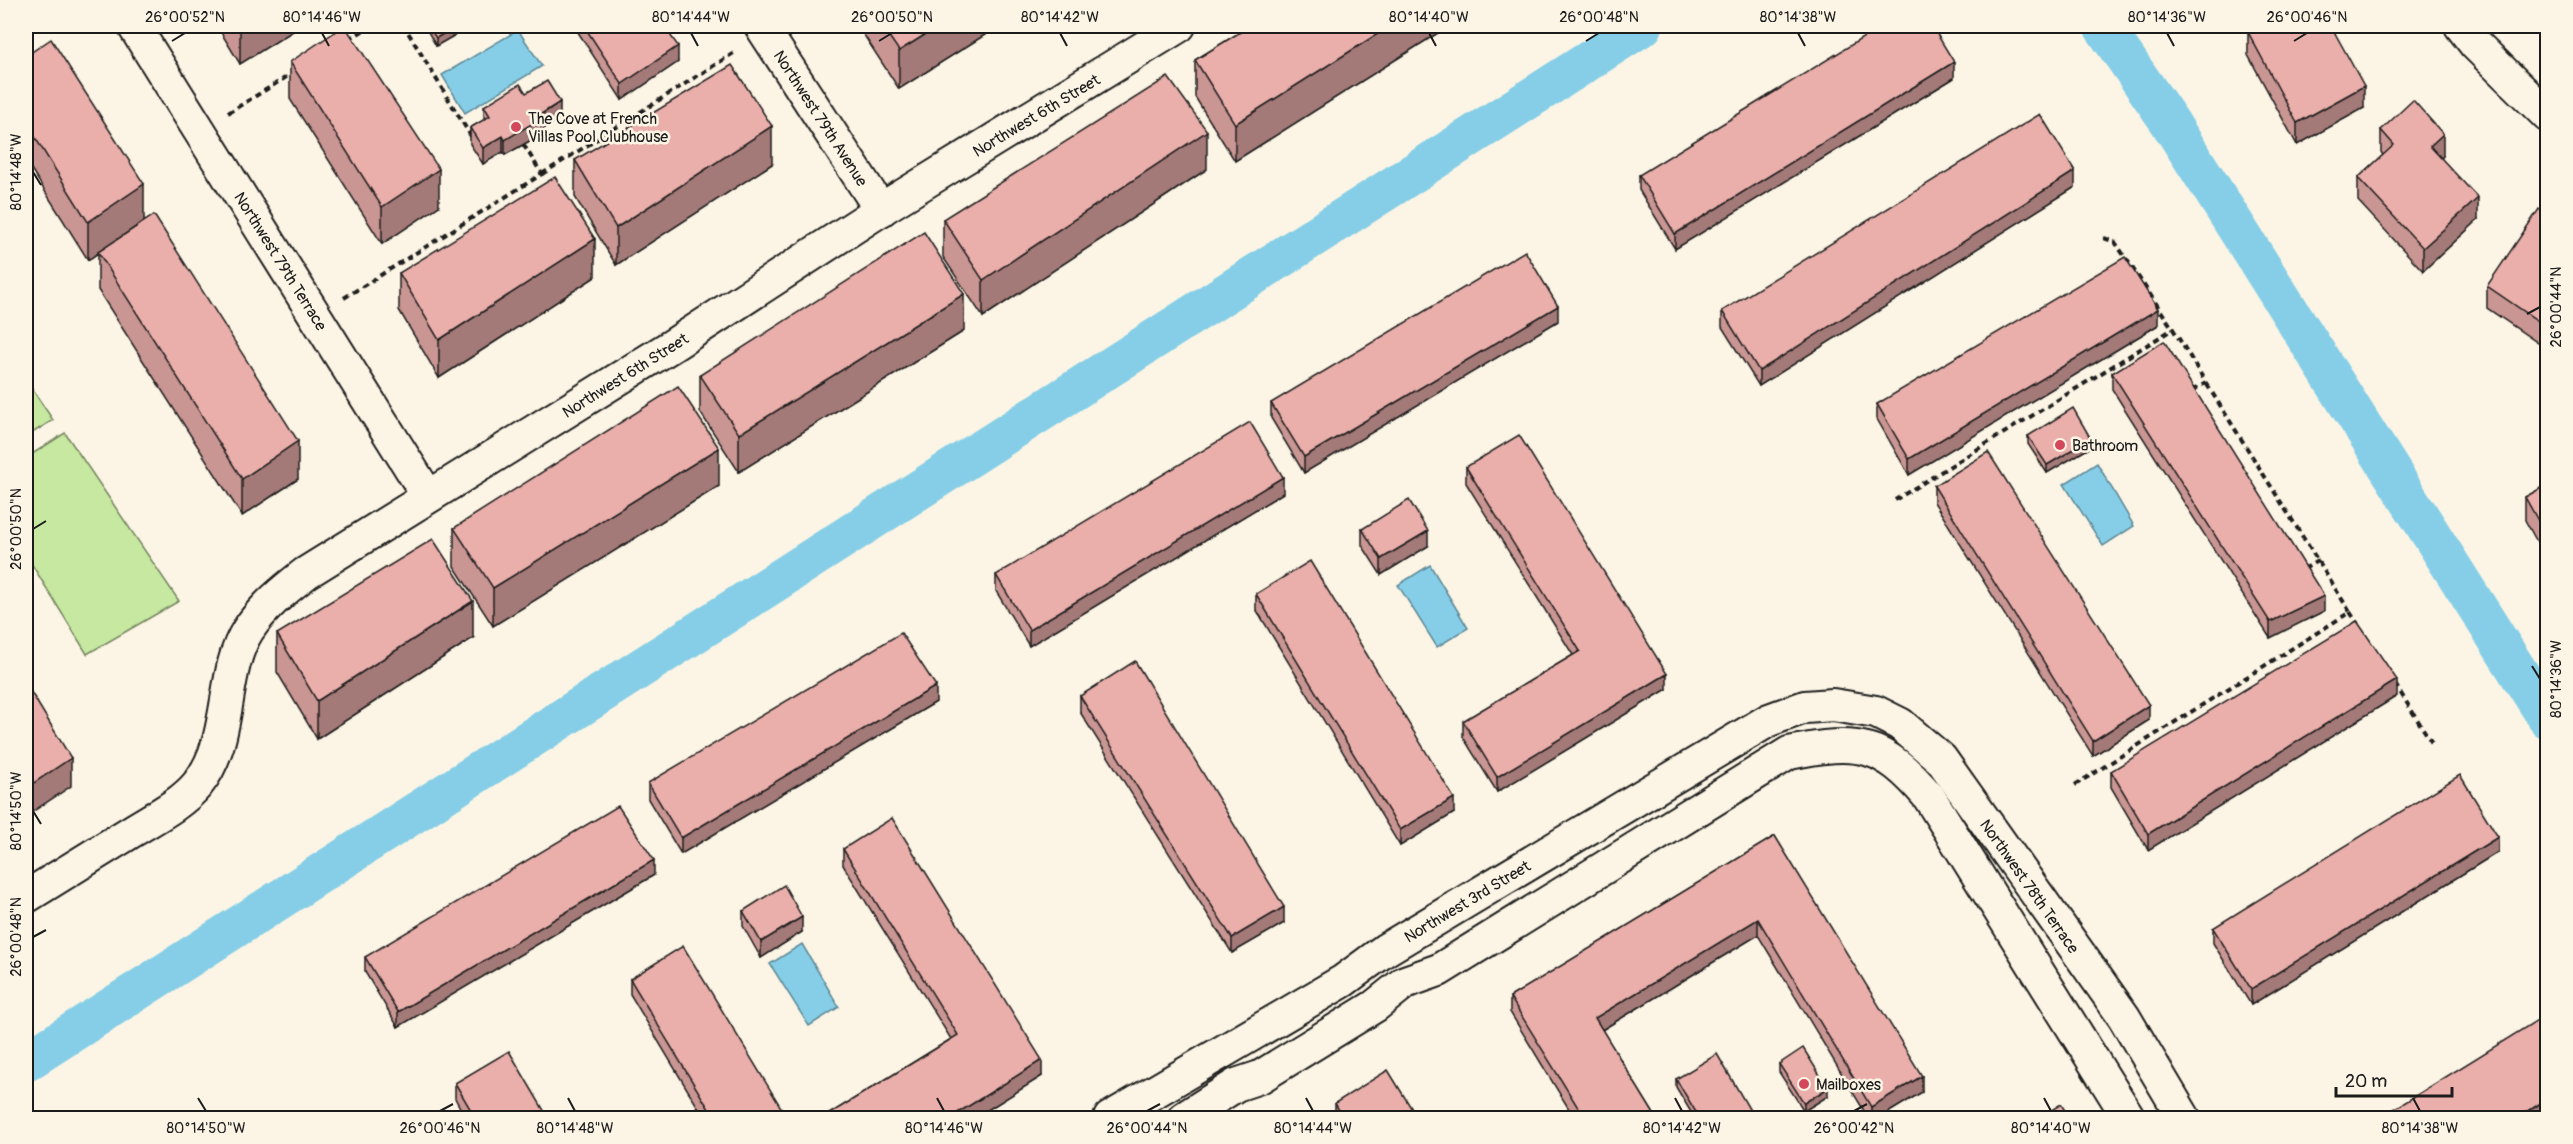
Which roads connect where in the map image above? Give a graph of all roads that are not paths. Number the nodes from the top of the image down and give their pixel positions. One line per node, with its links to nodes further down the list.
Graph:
1 (134, 26): 7 (street, Northwest 79th Terrace)
2 (1179, 26): 6 (street, Northwest 6th Street)
3 (2461, 26): 5 (street)
4 (764, 29): 6 (street, Northwest 79th Avenue)
5 (2547, 116)
6 (881, 210): 7 (street, Northwest 6th Street)
7 (428, 496): 9 (street, Northwest 6th Street)
8 (1833, 705): 10 (street, Northwest 3rd Street); 13 (street, Northwest 78th Terrace)
9 (26, 897)
10 (1110, 1119)
11 (1184, 1119): 12 (street, Northwest 78th Terrace)
12 (2129, 1119)
13 (2184, 1119)

